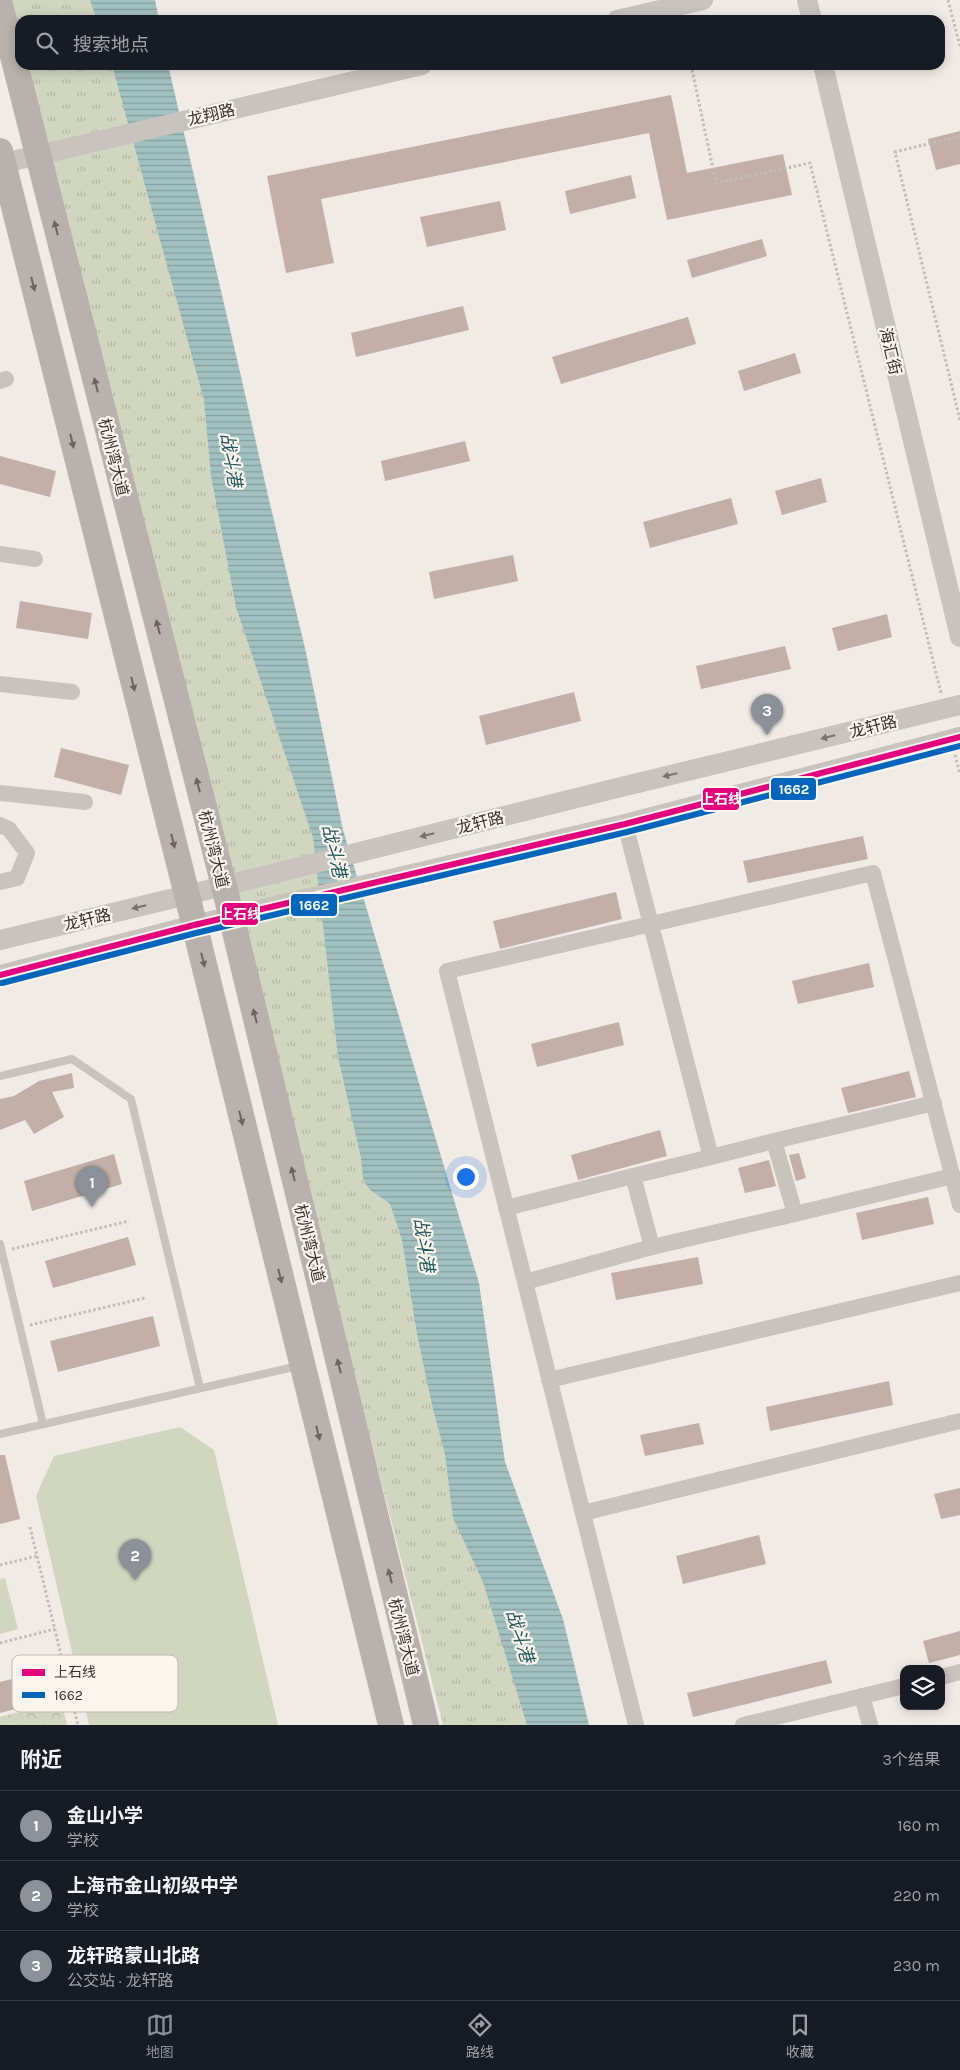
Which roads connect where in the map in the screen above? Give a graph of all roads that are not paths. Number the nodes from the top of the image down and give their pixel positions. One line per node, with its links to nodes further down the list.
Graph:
1 (703, 0): 4 (street)
2 (807, 0): 5 (street)
3 (0, 5): 6 (main road, 杭州湾大道)
4 (638, 15)
5 (811, 15)
6 (15, 65)
7 (16, 70): 10 (main road, 杭州湾大道)
8 (401, 70): 10 (street, 龙翔路)
9 (824, 70): 14 (street, 海汇街)
10 (37, 154): 11 (street, 龙翔路); 24 (main road, 杭州湾大道, one-way to 10)
11 (1, 159): 25 (main road, one-way to 25)
12 (0, 554): 13 (street)
13 (35, 559)
14 (960, 638)
15 (0, 684): 16 (street)
16 (72, 692)
17 (952, 707): 24 (street, 龙轩路, one-way to 24)
18 (960, 737): 21 (street)
19 (0, 794): 20 (street)
20 (85, 802)
21 (625, 824): 26 (street); 28 (street)
22 (0, 825): 23 (street)
23 (0, 882)
24 (224, 886): 25 (street, 龙轩路); 26 (main road, 杭州湾大道)
25 (187, 896): 27 (main road); 29 (street, 龙轩路, one-way to 29)
26 (231, 917): 27 (street); 56 (main road, 杭州湾大道, one-way to 26)
27 (194, 925): 30 (street); 44 (main road, one-way to 44)
28 (652, 925): 32 (street); 34 (street); 38 (street)
29 (0, 940)
30 (0, 975)
31 (0, 1076): 46 (lane)
32 (934, 1103): 33 (street); 36 (street)
33 (774, 1141): 34 (street); 39 (street)
34 (711, 1156): 35 (street)
35 (633, 1176): 38 (street); 40 (street)
36 (953, 1176): 37 (street); 39 (street)
37 (960, 1204)
38 (506, 1208): 42 (street)
39 (795, 1214): 40 (street)
40 (652, 1247): 42 (street)
41 (1, 1248): 48 (lane)
42 (525, 1282): 45 (street)
43 (960, 1283): 45 (street)
44 (302, 1365): 46 (lane); 55 (main road, one-way to 55)
45 (549, 1380): 50 (street)
46 (200, 1388): 48 (lane)
47 (960, 1421): 50 (street)
48 (43, 1424): 49 (lane)
49 (0, 1434)
50 (583, 1514): 57 (street)
51 (960, 1672): 52 (street)
52 (945, 1676)
53 (900, 1687): 54 (street)
54 (862, 1696): 58 (street); 59 (street)
55 (391, 1725)
56 (426, 1725)
57 (636, 1725)
58 (743, 1725)
59 (870, 1725)

